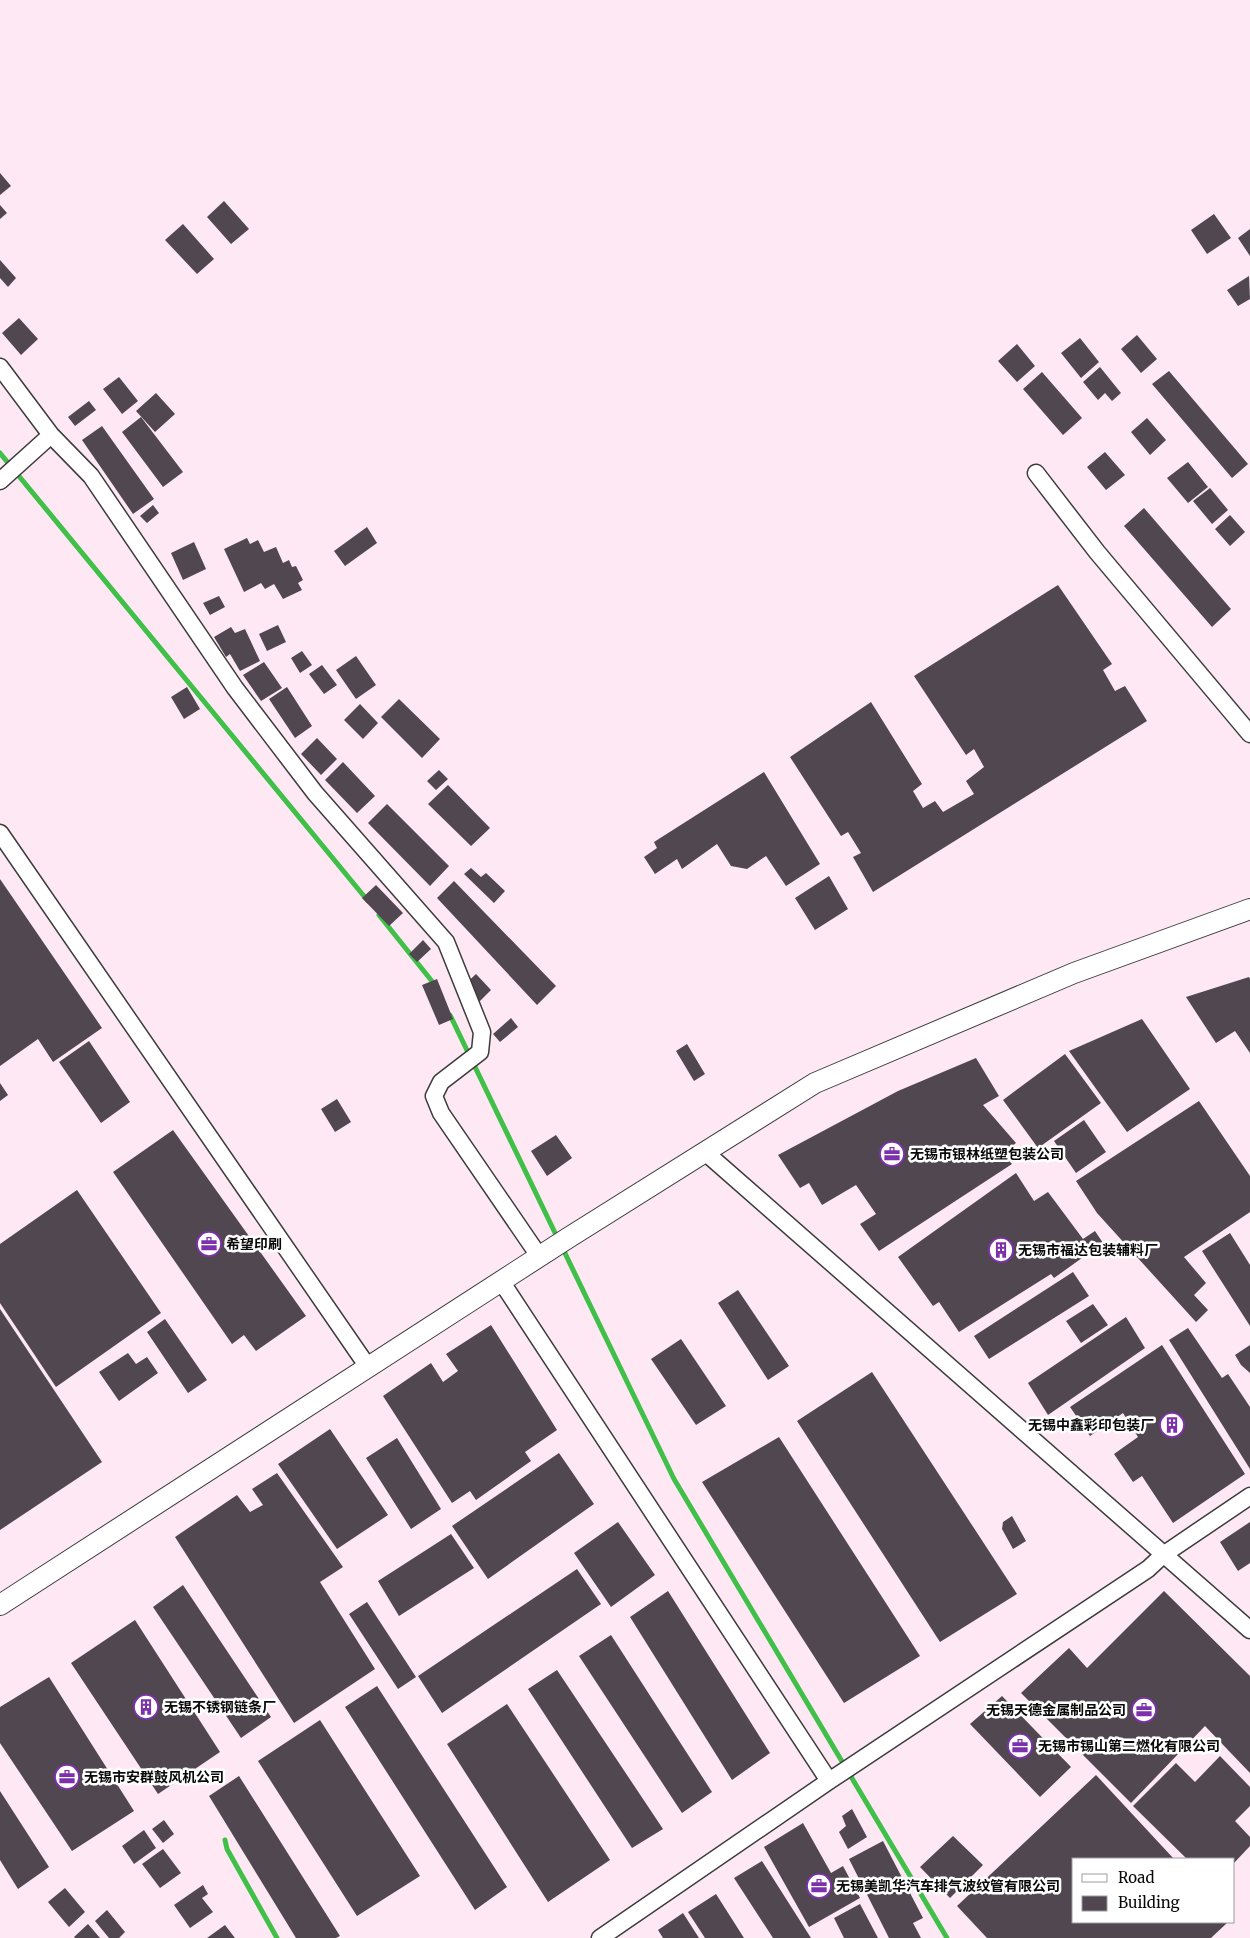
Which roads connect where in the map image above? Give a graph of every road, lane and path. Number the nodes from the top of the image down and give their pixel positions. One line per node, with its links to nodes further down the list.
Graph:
1 (0, 367): 2 (street)
2 (51, 435): 4 (street); 9 (street)
3 (1036, 474): 5 (street)
4 (3, 479)
5 (1250, 734)
6 (0, 833): 11 (street)
7 (1250, 910): 8 (street)
8 (705, 1152): 9 (street); 13 (street)
9 (545, 1253): 10 (street)
10 (501, 1281): 11 (street); 16 (street)
11 (368, 1367): 14 (street)
12 (1250, 1496): 13 (street)
13 (1163, 1555): 15 (street); 16 (street)
14 (0, 1605)
15 (1250, 1630)
16 (833, 1778): 17 (street)
17 (600, 1938)

